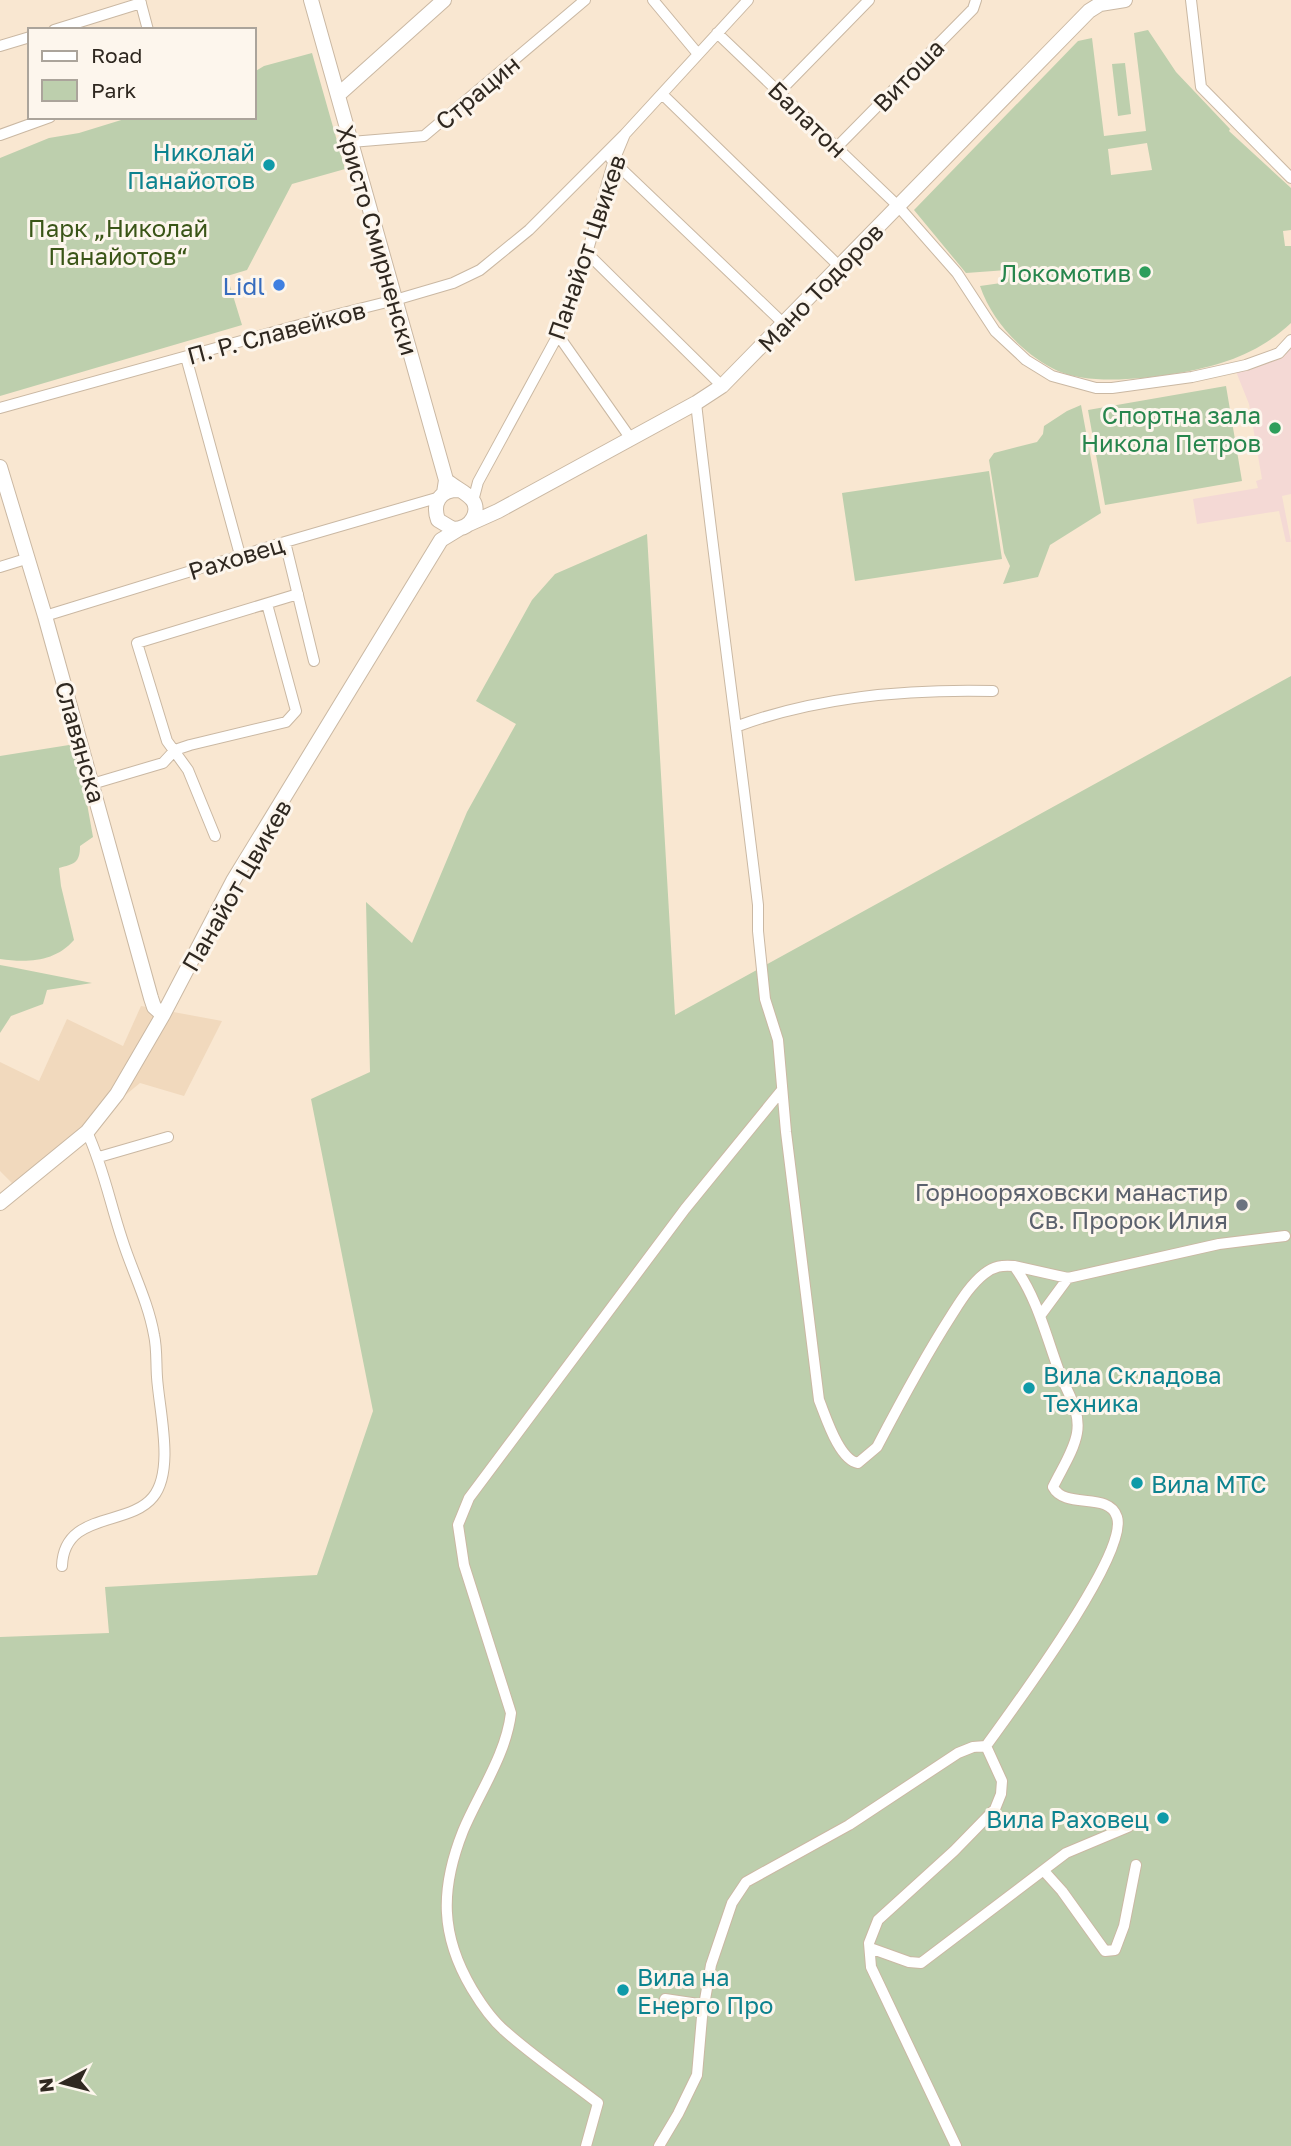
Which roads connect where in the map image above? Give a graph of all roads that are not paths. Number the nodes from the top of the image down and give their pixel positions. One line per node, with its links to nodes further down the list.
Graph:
1 (311, 0): 20 (street, Христо Смирненски)
2 (444, 0): 20 (street)
3 (585, 0): 23 (street, Страцин)
4 (653, 0): 17 (street)
5 (748, 0): 14 (street, Панайот Цвикев)
6 (869, 0): 18 (street)
7 (976, 0): 24 (street, Витоша)
8 (1125, 0): 11 (street)
9 (1191, 0): 26 (street)
10 (140, 1): 12 (street); 13 (street)
11 (1101, 2): 27 (street, Мано Тодоров)
12 (60, 28)
13 (147, 28)
14 (717, 33): 17 (street, Панайот Цвикев); 18 (street, Балатон)
15 (28, 38): 16 (street)
16 (0, 46)
17 (698, 54): 19 (street, Панайот Цвикев)
18 (779, 92): 24 (street, Балатон)
19 (662, 94): 25 (street, Панайот Цвикев); 29 (street)
20 (338, 95): 23 (street, Христо Смирненски)
21 (44, 119): 22 (street)
22 (0, 135)
23 (351, 142): 30 (street, Христо Смирненски)
24 (837, 148): 27 (street, Балатон)
25 (611, 158): 28 (street, Панайот Цвикев); 30 (street, П. Р. Славейков); 31 (street)
26 (1291, 178)
27 (898, 206): 29 (street, Мано Тодоров); 33 (street, Балатон)
28 (587, 253): 32 (street, Панайот Цвикев); 35 (street)
29 (839, 266): 31 (street, Мано Тодоров)
30 (395, 300): 34 (street, П. Р. Славейков); 41 (street, Христо Смирненски)
31 (784, 324): 35 (street, Мано Тодоров)
32 (558, 335): 38 (street); 40 (street, Панайот Цвикев)
33 (1291, 340)
34 (186, 357): 37 (street, П. Р. Славейков); 45 (street)
35 (722, 387): 36 (street, Мано Тодоров)
36 (696, 403): 38 (street, Мано Тодоров); 53 (street)
37 (0, 408)
38 (631, 439): 42 (street, Мано Тодоров)
39 (0, 467): 46 (street, Славянска)
40 (478, 482): 41 (street); 42 (street, Панайот Цвикев)
41 (444, 497): 42 (street); 42 (street, Мано Тодоров); 43 (street); 44 (street, Раховец)
42 (469, 516): 43 (street, Панайот Цвикев)
43 (441, 540): 57 (street, Панайот Цвикев)
44 (285, 542): 45 (street, Раховец); 48 (street)
45 (240, 555): 50 (street, Раховец)
46 (29, 558): 47 (street); 50 (street, Славянска)
47 (0, 567)
48 (298, 594): 49 (street); 51 (street)
49 (267, 604): 54 (street); 54 (street)
50 (46, 616): 55 (street, Славянска)
51 (314, 661)
52 (993, 691): 53 (street)
53 (738, 726): 58 (street)
54 (175, 750): 55 (street); 56 (street)
55 (92, 784): 57 (street, Славянска)
56 (215, 836)
57 (163, 1015): 59 (street, Панайот Цвикев)
58 (782, 1090): 64 (street); 75 (street)
59 (87, 1132): 61 (street); 62 (street, Панайот Цвикев)
60 (168, 1137): 61 (street)
61 (99, 1157): 67 (street)
62 (0, 1203)
63 (1285, 1236): 65 (street)
64 (1014, 1266): 65 (street); 66 (street)
65 (1068, 1279): 66 (street)
66 (1040, 1317): 68 (street)
67 (62, 1566)
68 (986, 1746): 72 (street); 74 (street)
69 (1128, 1827): 71 (street)
70 (1136, 1865): 71 (street)
71 (1044, 1871): 72 (street)
72 (870, 1948): 77 (street)
73 (665, 1999): 74 (street)
74 (705, 2005): 76 (street)
75 (586, 2146)
76 (659, 2146)
77 (956, 2146)

